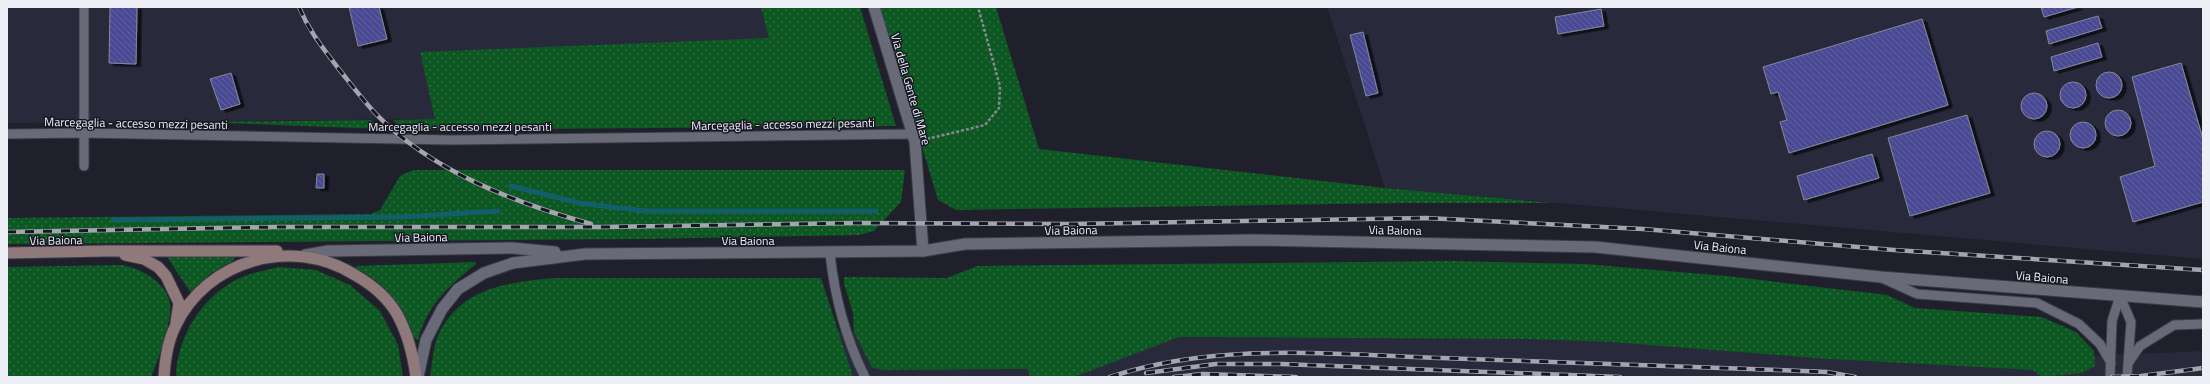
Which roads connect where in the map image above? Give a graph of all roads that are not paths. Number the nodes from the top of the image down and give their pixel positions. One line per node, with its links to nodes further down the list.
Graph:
1 (84, 7): 3 (lane)
2 (874, 7): 5 (street, Via della Gente di Mare)
3 (83, 133): 4 (lane, Marcegaglia - accesso mezzi pesanti); 5 (lane, Marcegaglia - accesso mezzi pesanti); 6 (lane)
4 (7, 134)
5 (913, 138): 8 (street, Via della Gente di Mare)
6 (84, 166)
7 (105, 251): 9 (main road, Via Baiona); 12 (main road, Via Baiona); 17 (main road, Via Baiona)
8 (923, 251): 10 (street, Via Baiona); 13 (street, Via Baiona)
9 (7, 253)
10 (830, 253): 11 (street, Via Baiona); 24 (lane)
11 (586, 254): 12 (street, Via Baiona); 23 (street, Via Baiona)
12 (301, 255): 17 (main road); 23 (main road)
13 (1881, 277): 14 (street, Via Baiona); 20 (lane)
14 (2120, 296): 15 (street, Via Baiona); 19 (lane); 20 (lane)
15 (2203, 302)
16 (2203, 324): 19 (lane)
17 (175, 326): 18 (main road)
18 (166, 354): 21 (main road); 22 (main road)
19 (2129, 362): 26 (lane)
20 (2111, 363): 25 (lane)
21 (159, 377)
22 (164, 377)
23 (417, 377)
24 (866, 377)
25 (2110, 377)
26 (2127, 377)

